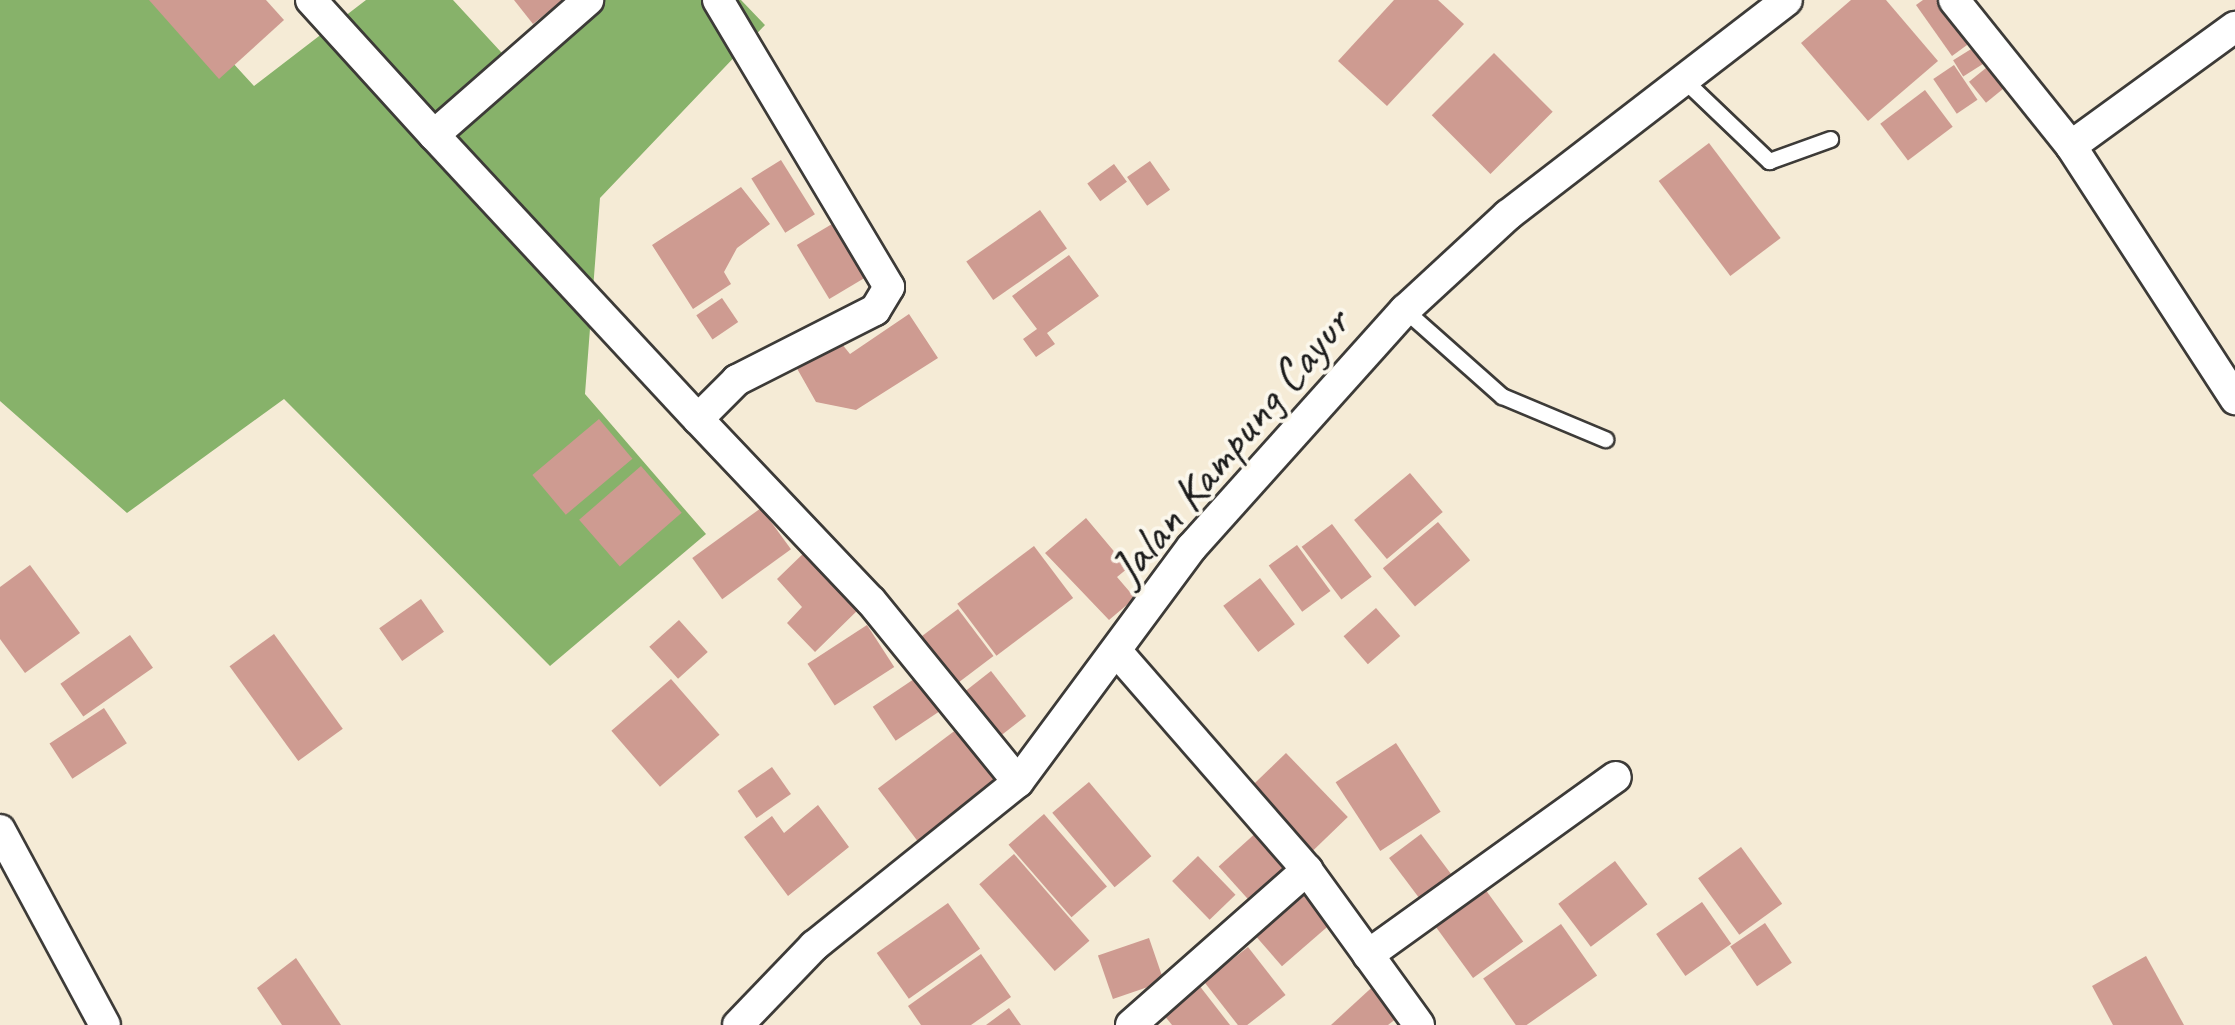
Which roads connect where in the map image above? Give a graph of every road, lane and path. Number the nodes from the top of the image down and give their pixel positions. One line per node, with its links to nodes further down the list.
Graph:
1 (310, 0): 8 (street)
2 (588, 0): 8 (street)
3 (718, 0): 13 (street)
4 (1787, 0): 7 (street, Jalan Kampung Cayur)
5 (1954, 0): 10 (street)
6 (2235, 27): 10 (street)
7 (1681, 76): 9 (lane); 11 (street, Jalan Kampung Cayur)
8 (434, 136): 13 (street)
9 (1830, 139)
10 (2070, 146): 12 (street)
11 (1405, 310): 14 (lane); 15 (street, Jalan Kampung Cayur)
12 (2235, 399)
13 (698, 419): 17 (street)
14 (1604, 439)
15 (1118, 653): 17 (street); 19 (street, Jalan Kampung Cayur)
16 (1616, 777): 20 (street)
17 (1018, 782): 22 (street)
18 (0, 830): 21 (street)
19 (1307, 870): 20 (street, Jalan Kampung Cayur); 23 (street)
20 (1368, 955): 24 (street, Jalan Kampung Cayur)
21 (98, 1022)
22 (738, 1025)
23 (1131, 1025)
24 (1419, 1025)

